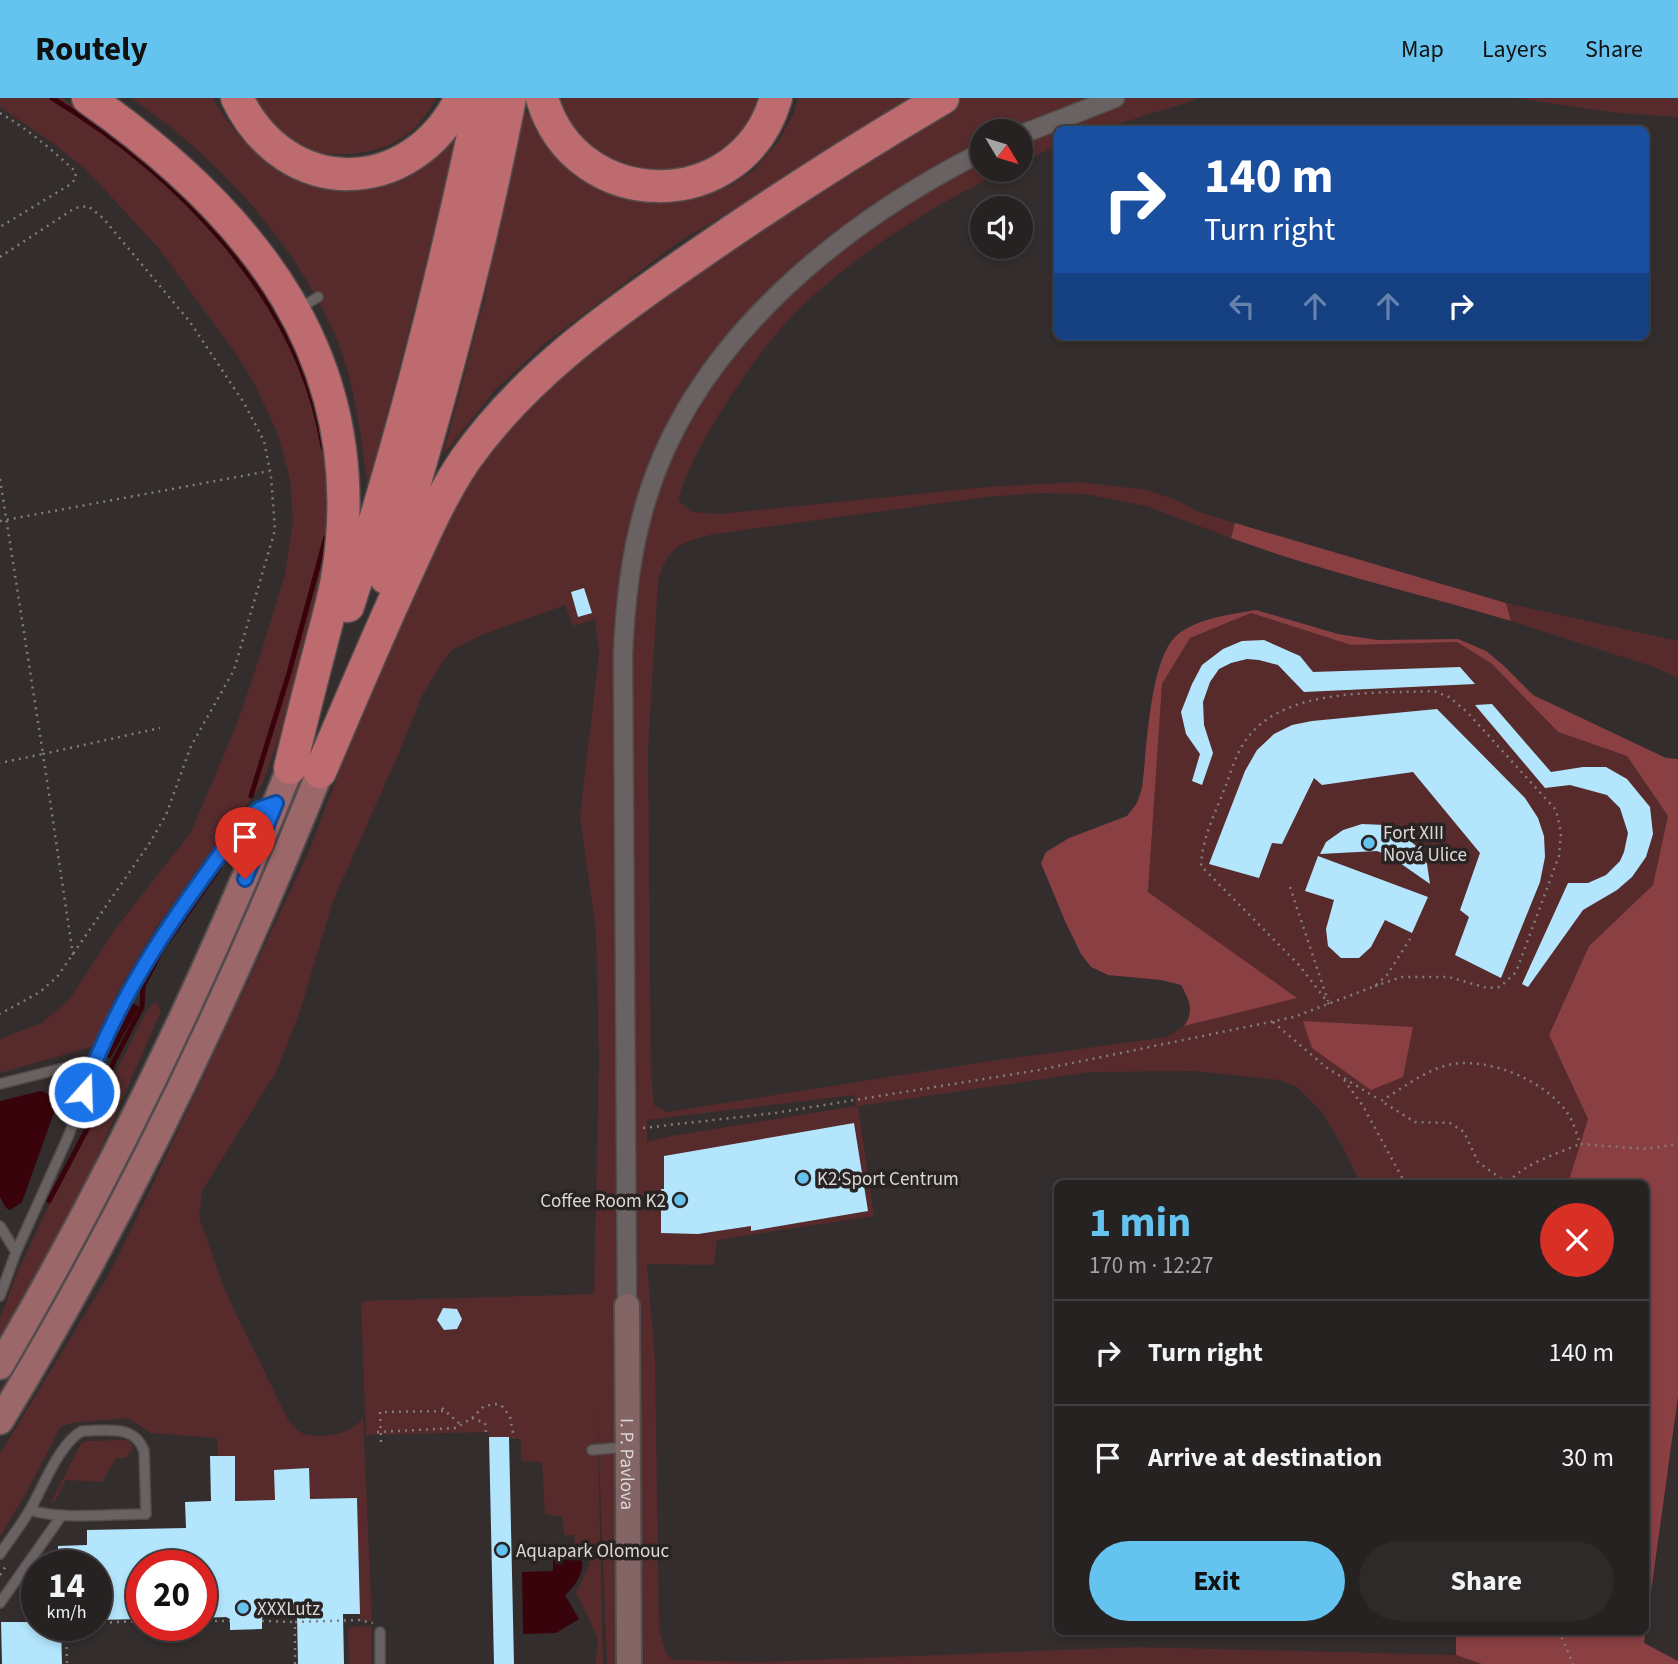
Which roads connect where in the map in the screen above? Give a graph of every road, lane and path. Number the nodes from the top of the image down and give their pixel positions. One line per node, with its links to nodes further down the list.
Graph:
1 (88, 98): 22 (highway)
2 (237, 98): 3 (highway)
3 (461, 98)
4 (481, 98): 22 (highway)
5 (510, 98): 22 (highway)
6 (542, 98): 7 (highway)
7 (776, 98)
8 (943, 98): 22 (highway)
9 (1115, 98): 11 (street)
10 (0, 113): 13 (path)
11 (1033, 130)
12 (970, 159): 35 (street)
13 (0, 227)
14 (0, 257): 15 (path)
15 (270, 471): 17 (path); 26 (path)
16 (0, 479): 17 (path)
17 (7, 520): 18 (path); 20 (path)
18 (0, 521)
19 (160, 729): 20 (path)
20 (43, 754): 21 (path); 26 (path)
21 (0, 763)
22 (305, 770): 23 (main road); 47 (main road)
23 (276, 803): 31 (lane); 45 (main road)
24 (1290, 887): 28 (path)
25 (1410, 939): 27 (path)
26 (73, 955): 29 (path)
27 (1375, 986): 28 (path); 28 (path)
28 (1329, 1004): 30 (path)
29 (0, 1013)
30 (1273, 1022): 32 (path); 35 (path)
31 (95, 1060): 33 (lane); 42 (lane)
32 (1344, 1080): 34 (path); 38 (path)
33 (0, 1084)
34 (1381, 1101): 36 (path); 39 (path)
35 (625, 1130): 44 (street)
36 (1580, 1144): 37 (path); 40 (path)
37 (1678, 1144)
38 (1403, 1180)
39 (1504, 1180)
40 (1509, 1180)
41 (0, 1226): 42 (lane)
42 (16, 1252): 43 (lane)
43 (0, 1296)
44 (627, 1306): 53 (street, I. P. Pavlova)
45 (0, 1366)
46 (472, 1418): 48 (path); 50 (path); 51 (path)
47 (0, 1421)
48 (462, 1426): 49 (path); 49 (path)
49 (379, 1432): 52 (path)
50 (486, 1432)
51 (514, 1438)
52 (381, 1442)
53 (628, 1447): 54 (lane); 70 (street, I. P. Pavlova)
54 (592, 1450)
55 (30, 1510): 56 (lane); 56 (lane); 57 (lane)
56 (62, 1515): 58 (lane)
57 (0, 1554)
58 (0, 1603)
59 (217, 1621): 60 (path)
60 (230, 1621)
61 (262, 1621): 62 (path)
62 (295, 1622): 63 (path); 68 (path)
63 (370, 1623)
64 (380, 1632): 69 (lane)
65 (1561, 1635): 71 (path)
66 (66, 1641): 67 (path)
67 (67, 1664)
68 (295, 1664)
69 (380, 1664)
70 (629, 1664)
71 (1573, 1664)

